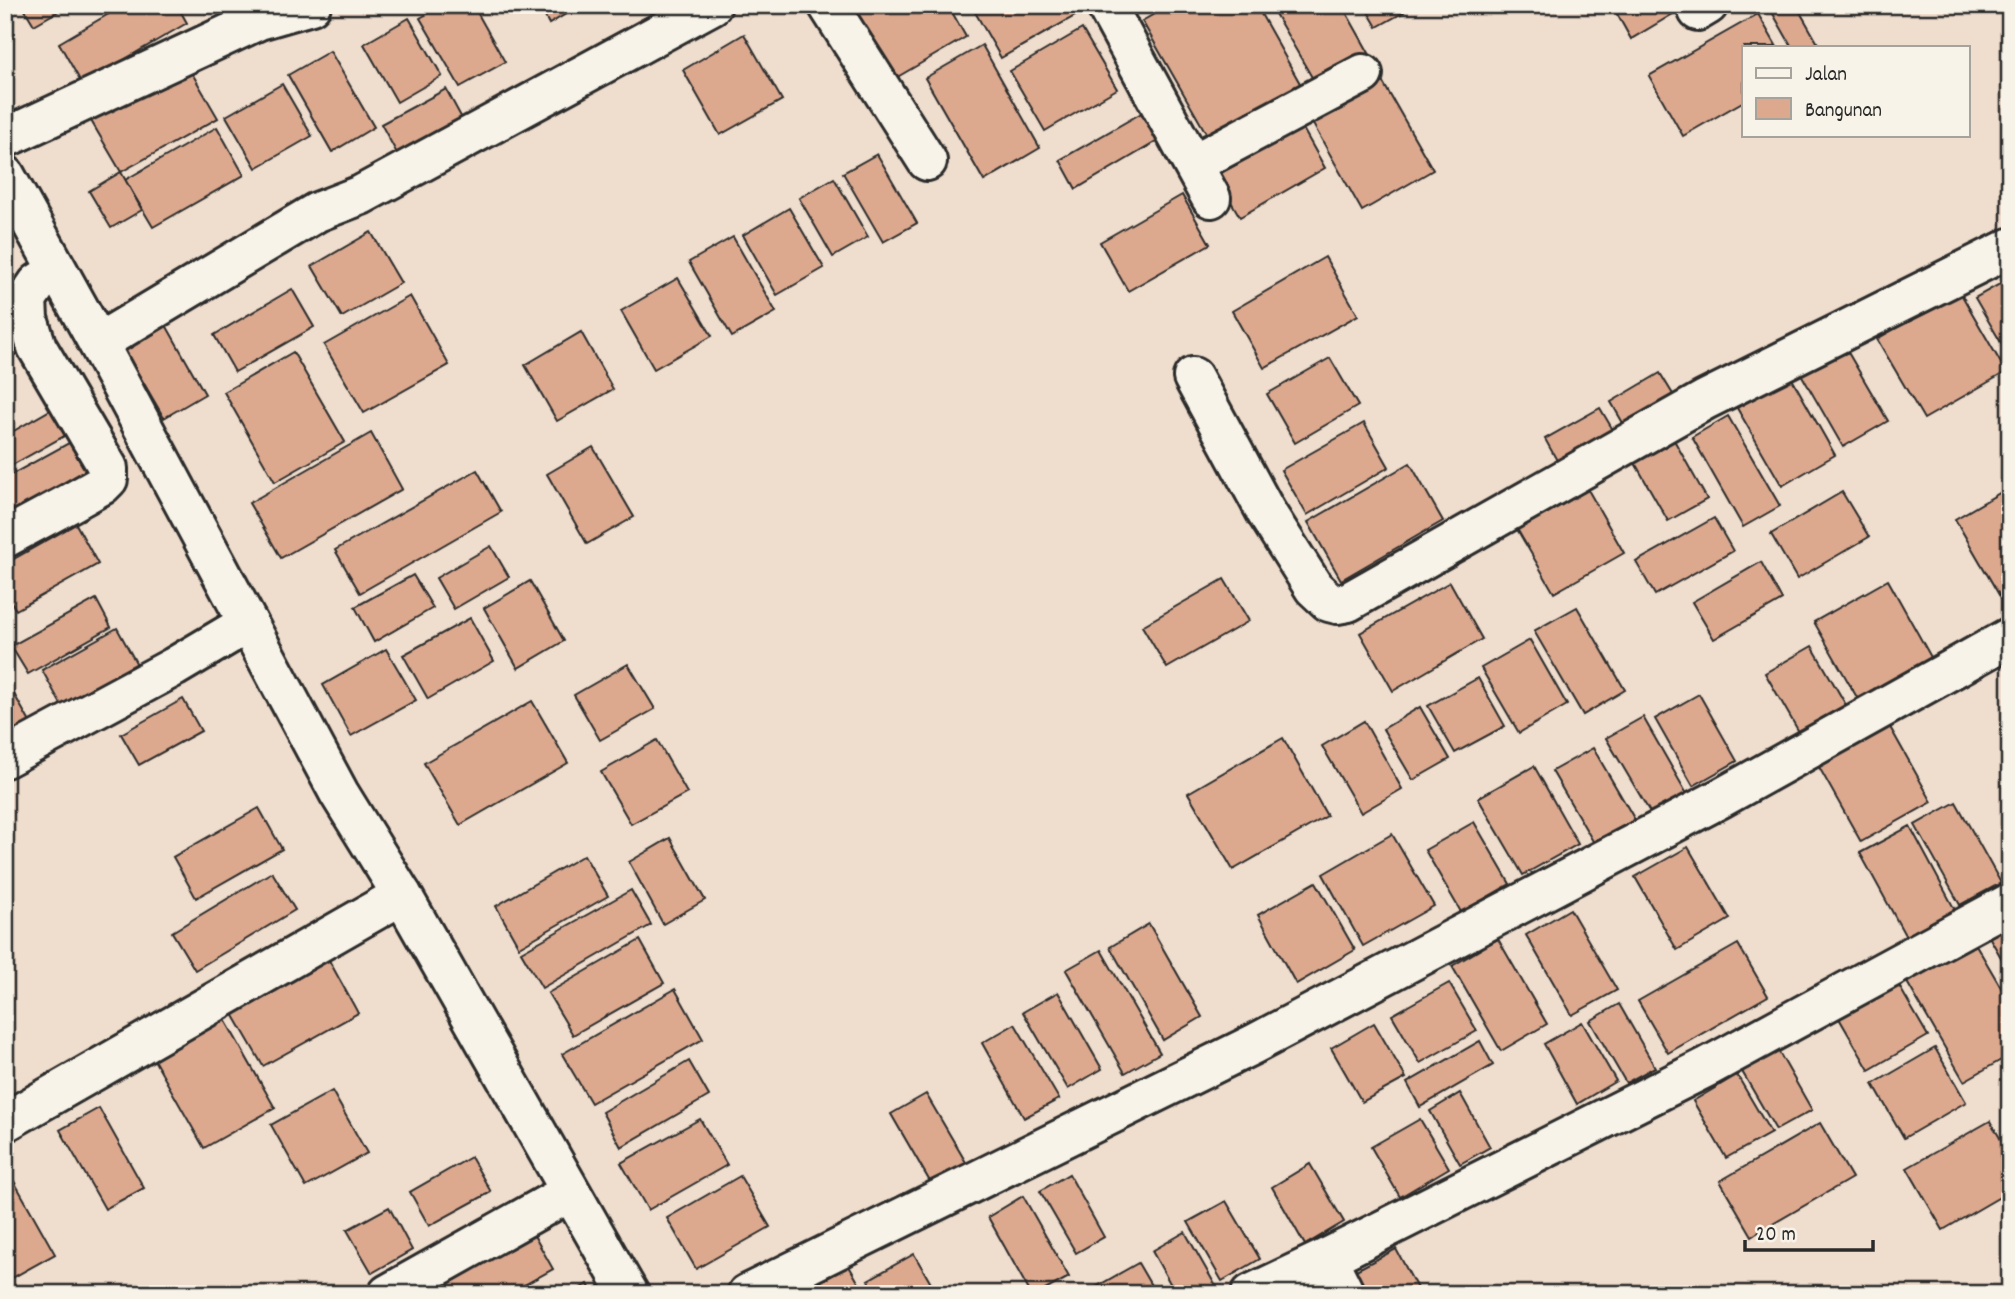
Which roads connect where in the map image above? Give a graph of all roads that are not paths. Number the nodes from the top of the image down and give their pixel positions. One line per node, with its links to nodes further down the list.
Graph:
1 (311, 5): 6 (street)
2 (712, 5): 13 (street)
3 (828, 5): 7 (street)
4 (1106, 5): 8 (street)
5 (1363, 74): 8 (street)
6 (5, 138)
7 (927, 161)
8 (1192, 164): 10 (street)
9 (5, 174): 12 (street)
10 (1211, 198)
11 (2010, 248): 14 (street)
12 (57, 271): 13 (street); 15 (street)
13 (98, 343): 16 (street)
14 (1194, 377)
15 (5, 538)
16 (248, 623): 18 (street); 19 (street)
17 (2010, 637): 26 (street)
18 (5, 758)
19 (402, 895): 21 (street); 22 (street)
20 (2010, 903): 23 (street)
21 (5, 1122)
22 (570, 1192): 24 (street); 25 (street)
23 (1327, 1258): 27 (street); 28 (street)
24 (388, 1294)
25 (629, 1294)
26 (747, 1294)
27 (1251, 1294)
28 (1345, 1294)

